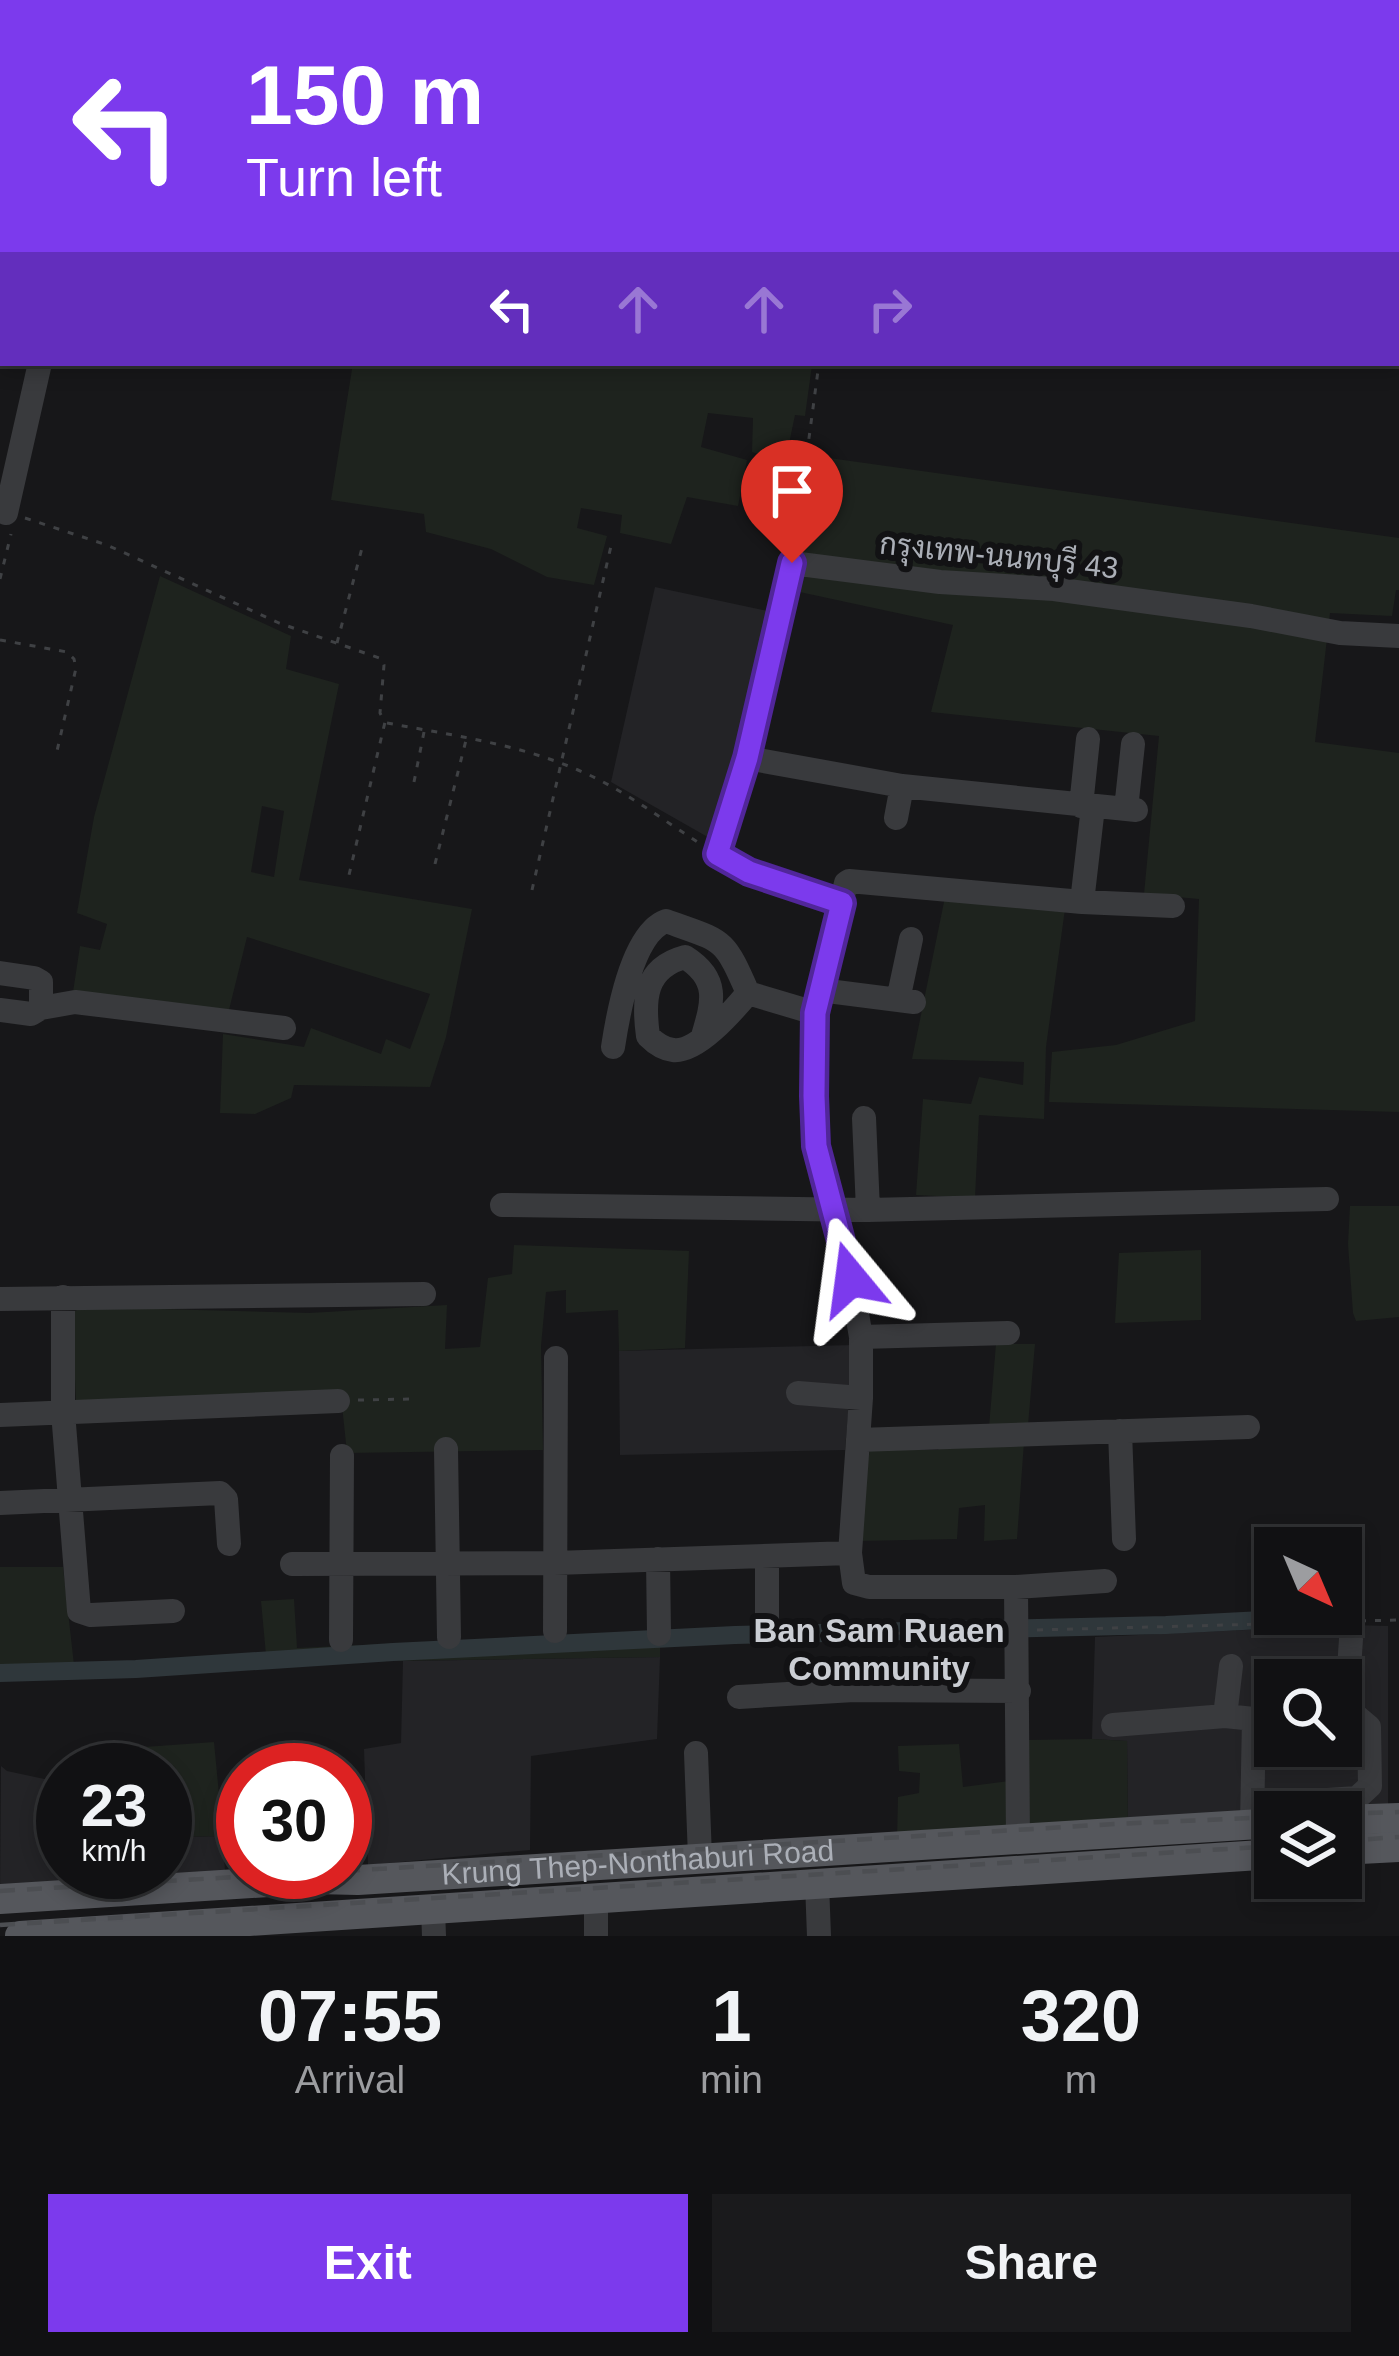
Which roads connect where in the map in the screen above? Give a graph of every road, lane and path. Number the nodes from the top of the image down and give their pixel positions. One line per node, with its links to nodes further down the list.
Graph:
1 (39, 366): 3 (street)
2 (819, 366): 6 (path)
3 (11, 521): 7 (path); 10 (path)
4 (610, 546): 18 (path)
5 (362, 548): 10 (path)
6 (792, 563): 8 (street, กรุงเทพ-นนทบุรี 43); 17 (street)
7 (0, 579)
8 (1399, 636)
9 (0, 640): 16 (path)
10 (338, 644): 11 (path)
11 (386, 722): 12 (path); 25 (path)
12 (425, 730): 13 (path); 19 (path)
13 (466, 738): 18 (path); 24 (path)
14 (1088, 739): 21 (street)
15 (1133, 744): 21 (street)
16 (57, 751)
17 (747, 758): 20 (street); 23 (street)
18 (561, 763): 23 (path); 26 (path)
19 (414, 782)
20 (902, 786): 21 (street); 22 (street)
21 (1087, 807): 27 (street)
22 (896, 818)
23 (717, 854): 28 (street)
24 (435, 864)
25 (349, 874)
26 (532, 890)
27 (1082, 902): 28 (street); 29 (street)
28 (842, 903): 33 (street)
29 (1173, 906)
30 (911, 939): 33 (street)
31 (0, 973): 34 (street)
32 (748, 993): 33 (street); 37 (street); 38 (street)
33 (817, 1002): 42 (street)
34 (41, 1008): 35 (street); 36 (street)
35 (0, 1010)
36 (284, 1028)
37 (703, 1036)
38 (613, 1047)
39 (864, 1118): 43 (street)
40 (1328, 1199): 43 (street)
41 (502, 1205): 42 (street)
42 (832, 1210): 43 (street); 48 (street)
43 (868, 1210)
44 (424, 1294): 45 (street)
45 (63, 1297): 46 (street); 54 (street)
46 (0, 1299)
47 (1008, 1333): 48 (street)
48 (861, 1337): 51 (street)
49 (556, 1358): 69 (street)
50 (798, 1393): 51 (street)
51 (861, 1398): 58 (street)
52 (414, 1399): 53 (path)
53 (338, 1401): 54 (street)
54 (63, 1412): 55 (street); 61 (street)
55 (0, 1415)
56 (1249, 1427): 57 (street)
57 (1120, 1431): 58 (street); 63 (street)
58 (858, 1440): 65 (street)
59 (446, 1449): 68 (street)
60 (342, 1456): 71 (street)
61 (70, 1500): 62 (street); 64 (street); 74 (street)
62 (0, 1503)
63 (1124, 1539)
64 (229, 1544)
65 (850, 1553): 66 (street); 73 (street)
66 (767, 1556): 67 (street); 76 (street)
67 (658, 1559): 69 (street); 79 (street)
68 (447, 1563): 69 (street); 71 (street); 81 (street)
69 (555, 1563): 77 (street)
70 (292, 1564): 71 (street)
71 (341, 1564): 82 (street)
72 (1106, 1581): 73 (street)
73 (1016, 1588): 78 (street)
74 (173, 1611)
75 (1399, 1620): 78 (path)
76 (767, 1628)
77 (555, 1630)
78 (1017, 1630): 80 (path); 86 (street)
79 (659, 1634)
80 (819, 1635)
81 (449, 1637)
82 (341, 1640)
83 (1351, 1640): 84 (street)
84 (1349, 1659)
85 (1231, 1666): 88 (street)
86 (1018, 1690): 87 (street); 97 (street)
87 (740, 1697)
88 (1226, 1716): 89 (street); 91 (street)
89 (1254, 1717)
90 (1362, 1721): 93 (street)
91 (1112, 1725)
92 (696, 1753): 102 (street)
93 (1362, 1794)
94 (1399, 1818): 95 (main road)
95 (1362, 1819)
96 (1254, 1825): 97 (main road, Krung Thep-Nonthaburi Road)
97 (1018, 1841): 100 (main road, Krung Thep-Nonthaburi Road)
98 (1399, 1846): 99 (main road)
99 (1362, 1849)
100 (802, 1852): 102 (main road, Krung Thep-Nonthaburi Road); 104 (main road)
101 (1254, 1855): 104 (main road, Krung Thep-Nonthaburi Road)
102 (700, 1857): 103 (main road, Krung Thep-Nonthaburi Road)
103 (372, 1879)
104 (810, 1884): 108 (main road, Krung Thep-Nonthaburi Road); 114 (street)
105 (216, 1885): 106 (main road, Krung Thep-Nonthaburi Road)
106 (0, 1899)
107 (220, 1899): 110 (main road)
108 (596, 1899): 109 (main road, Krung Thep-Nonthaburi Road); 113 (street)
109 (434, 1923): 111 (main road, Krung Thep-Nonthaburi Road)
110 (207, 1928): 111 (main road, Krung Thep-Nonthaburi Road); 112 (main road, Krung Thep-Nonthaburi Road)
111 (279, 1928)
112 (20, 1936)
113 (596, 1936)
114 (819, 1936)

